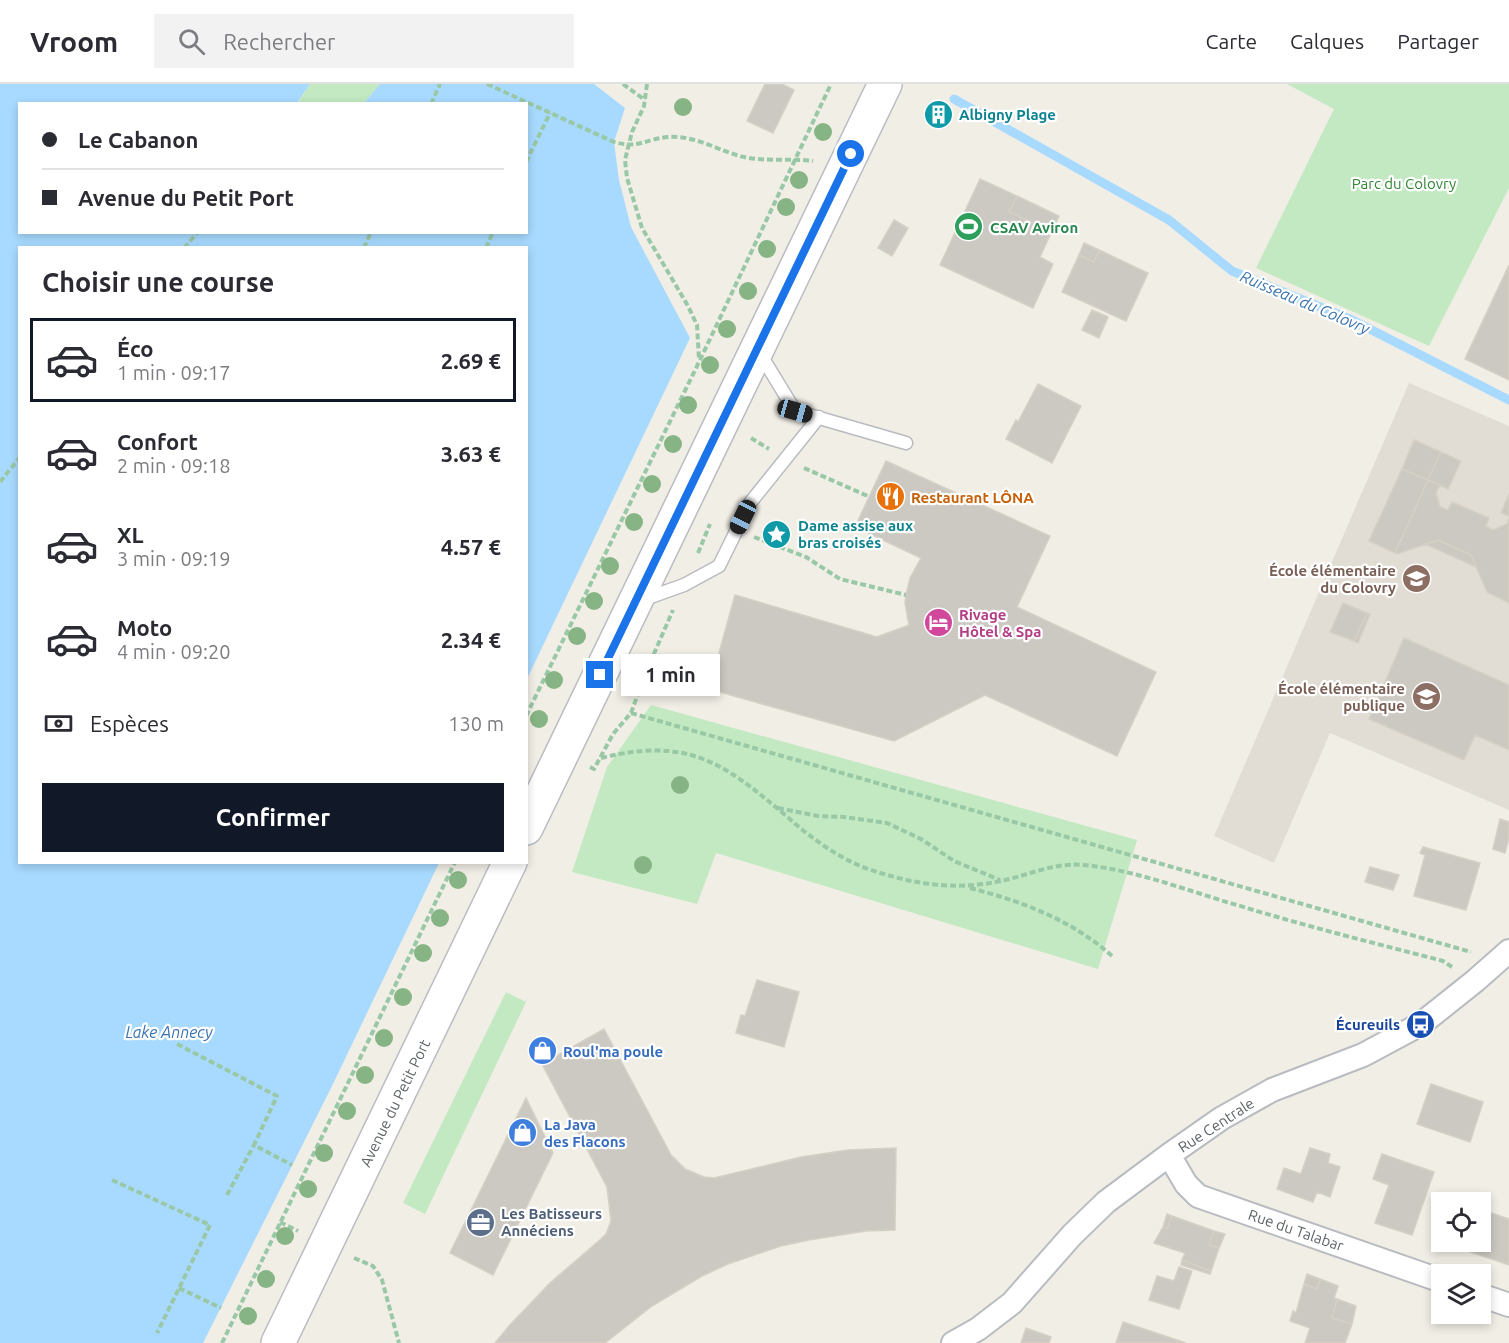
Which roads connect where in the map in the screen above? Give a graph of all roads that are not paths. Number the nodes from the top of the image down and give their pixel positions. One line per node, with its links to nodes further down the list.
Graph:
1 (885, 84): 2 (main road)
2 (757, 348): 3 (lane); 5 (main road)
3 (819, 417): 4 (lane); 5 (lane)
4 (906, 443)
5 (635, 603): 6 (main road)
6 (528, 824)
7 (509, 864): 13 (main road, Avenue du Petit Port)
8 (1504, 955): 9 (street, Rue Centrale)
9 (1169, 1155): 10 (street, Rue du Talabar); 14 (street, Rue Centrale)
10 (1431, 1277)
11 (1491, 1299): 12 (street)
12 (1509, 1305)
13 (278, 1343)
14 (953, 1343)

